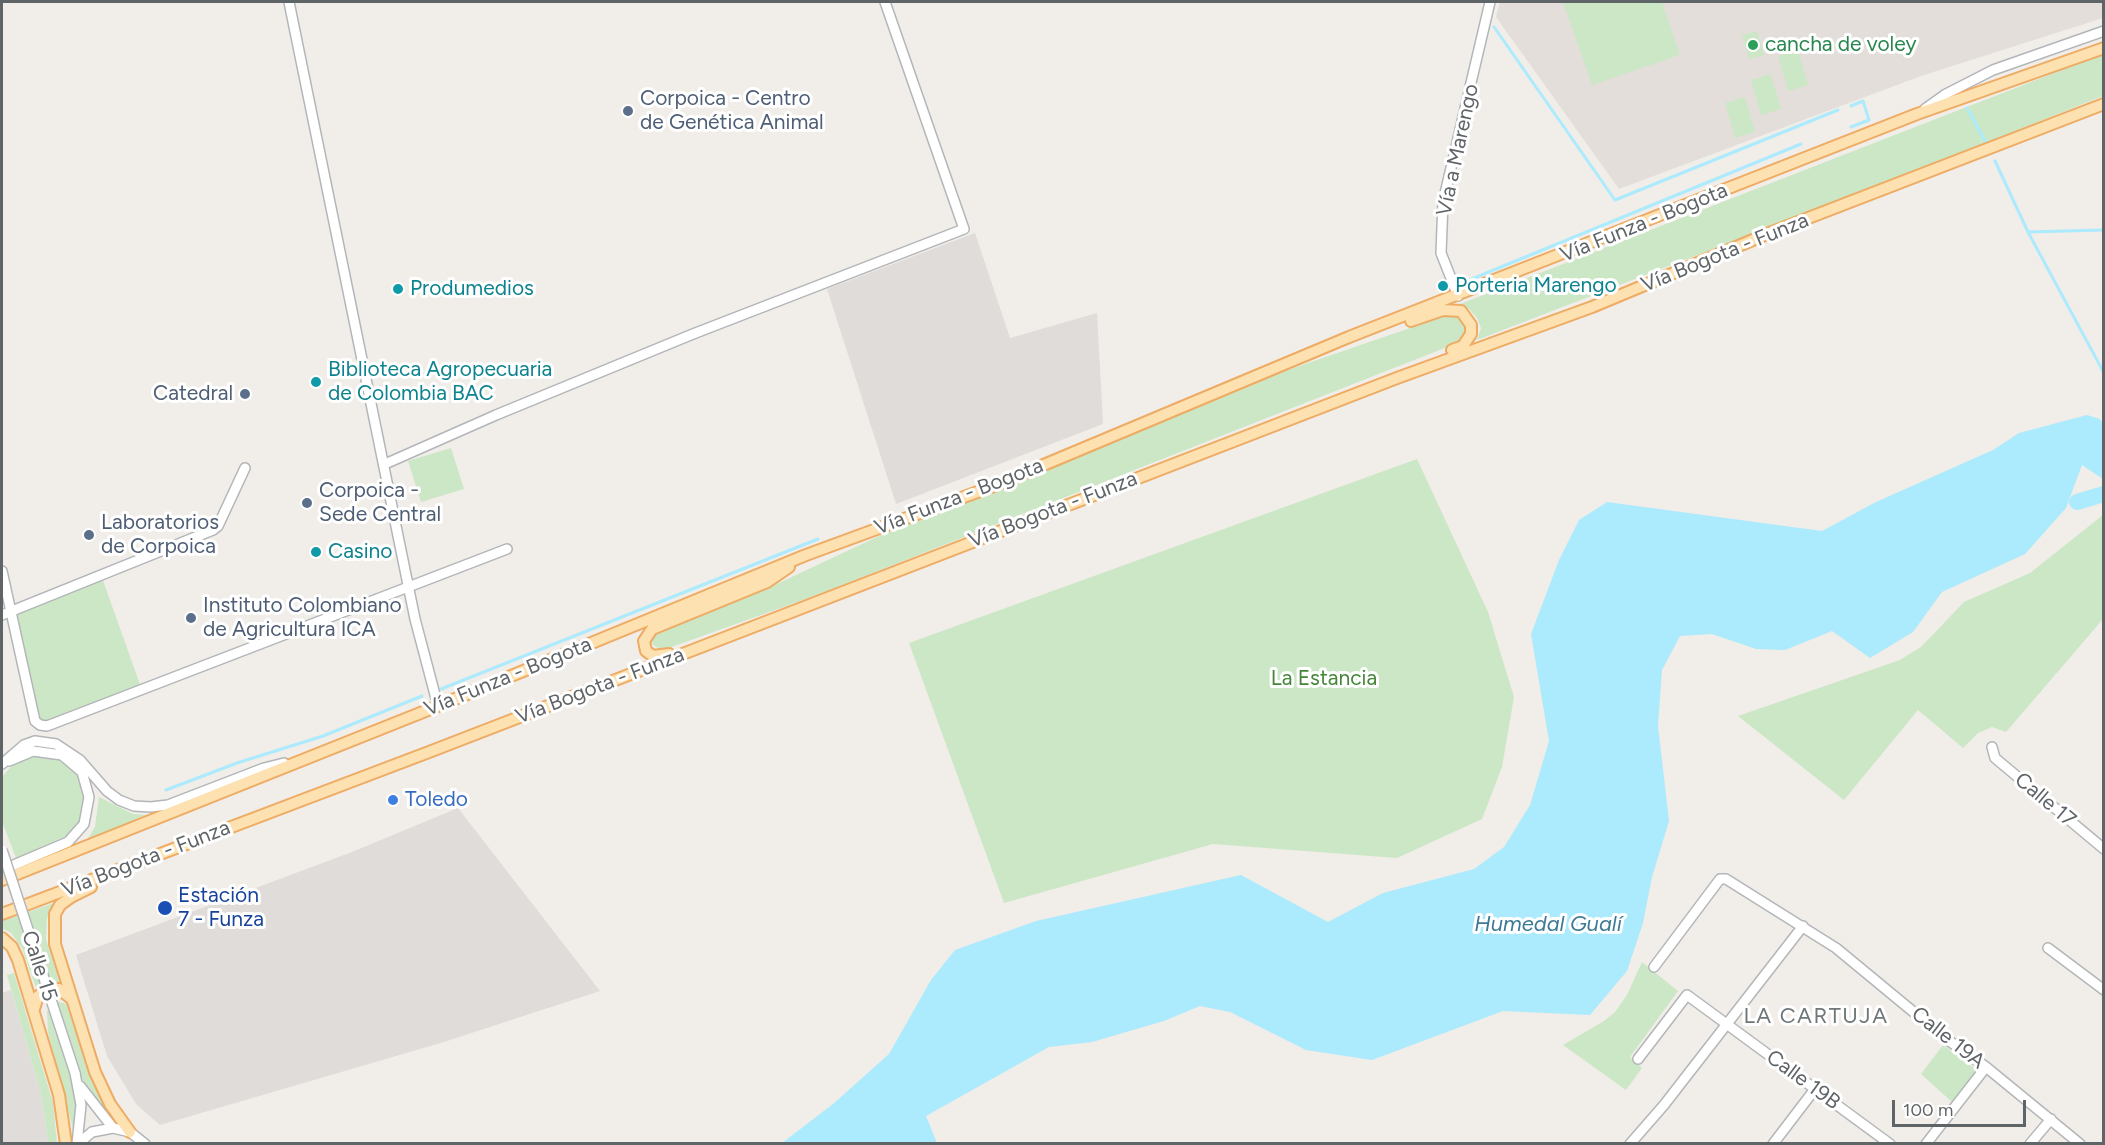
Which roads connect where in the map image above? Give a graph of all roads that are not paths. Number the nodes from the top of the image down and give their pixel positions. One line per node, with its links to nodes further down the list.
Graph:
1 (289, 2): 11 (street)
2 (885, 2): 11 (street)
3 (1490, 2): 8 (street, Vía a Marengo)
4 (2103, 30): 7 (street, Vía Funza - Bogota)
5 (2103, 48): 7 (main road, Vía Funza - Bogota)
6 (2103, 104): 10 (main road, Vía Bogota - Funza)
7 (1917, 114): 8 (main road, Vía Funza - Bogota)
8 (1458, 296): 9 (main road, Vía Funza - Bogota)
9 (1261, 373): 10 (main road); 14 (main road, Vía Funza - Bogota)
10 (1284, 422): 17 (main road, Vía Bogota - Funza)
11 (385, 464): 16 (street)
12 (245, 468): 18 (street)
13 (507, 549): 16 (street)
14 (806, 555): 17 (main road); 19 (main road, Vía Funza - Bogota)
15 (2, 571): 18 (street)
16 (409, 588): 18 (street); 19 (street)
17 (805, 606): 25 (main road, Vía Bogota - Funza)
18 (6, 613)
19 (438, 706): 21 (main road, Vía Funza - Bogota)
20 (1992, 747): 23 (street, Calle 17)
21 (304, 759): 22 (street); 27 (main road, Vía Funza - Bogota)
22 (2, 764): 26 (street)
23 (2103, 849)
24 (2, 850): 39 (street, Calle 15, bridge)
25 (149, 857): 28 (main road, Vía Bogota - Funza); 34 (main road)
26 (2, 870)
27 (2, 880)
28 (2, 914)
29 (1803, 926): 32 (street, Calle 19A); 36 (street); 38 (street, Calle 19A)
30 (2, 938): 35 (main road)
31 (2048, 948): 33 (street)
32 (1654, 967)
33 (2103, 990)
34 (72, 1000): 35 (main road); 43 (main road)
35 (34, 1012): 44 (main road)
36 (1726, 1025): 37 (street, Calle 19B); 40 (street, Calle 19B); 47 (street)
37 (1638, 1059)
38 (1986, 1067): 41 (street, Calle 19A); 50 (street)
39 (76, 1077): 42 (street, Calle 15); 45 (street, Calle 15)
40 (1815, 1089): 48 (street); 49 (street, Calle 19B)
41 (2051, 1119): 51 (street); 52 (street, Calle 19A)
42 (113, 1128): 43 (street); 45 (street)
43 (130, 1132): 46 (street)
44 (66, 1143)
45 (77, 1143)
46 (145, 1143)
47 (1630, 1143)
48 (1773, 1143)
49 (1890, 1143)
50 (1926, 1143)
51 (2030, 1143)
52 (2080, 1143)

